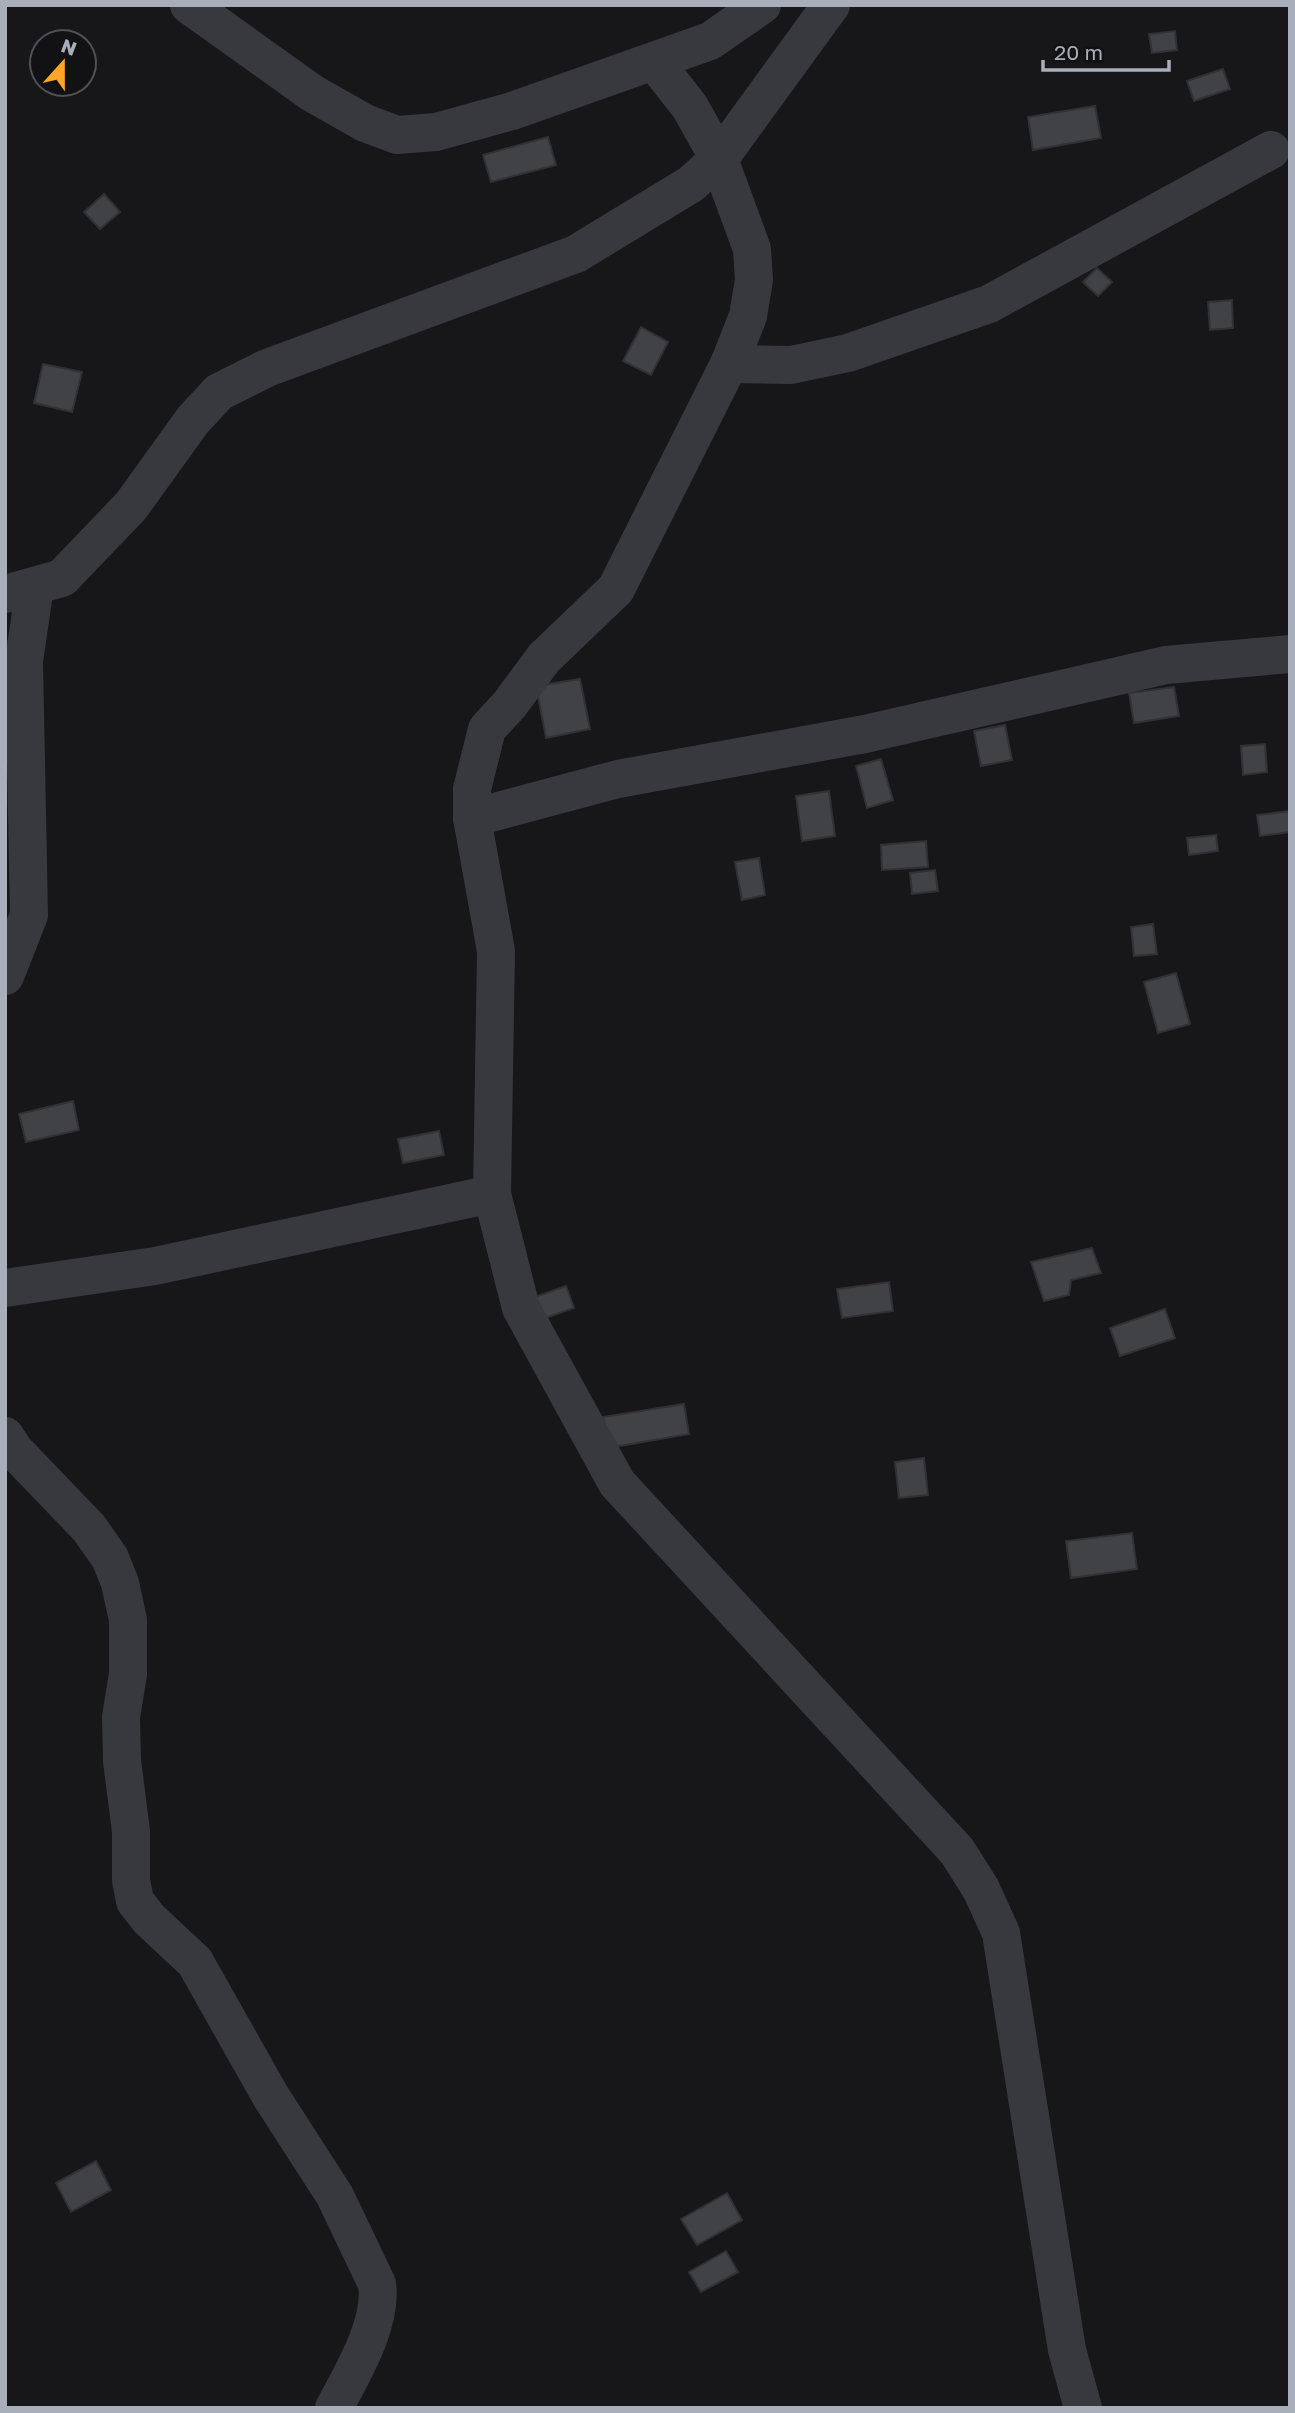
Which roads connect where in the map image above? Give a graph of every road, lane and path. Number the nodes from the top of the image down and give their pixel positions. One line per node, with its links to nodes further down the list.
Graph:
1 (189, 5): 4 (street)
2 (762, 5): 4 (street)
3 (831, 5): 6 (street)
4 (654, 61): 6 (street)
5 (1270, 150): 7 (street)
6 (719, 159): 7 (street); 8 (street)
7 (729, 364): 10 (street)
8 (20, 590): 11 (street)
9 (1290, 654): 10 (street)
10 (472, 818): 12 (street)
11 (5, 976)
12 (492, 1194): 13 (street); 16 (street)
13 (5, 1288)
14 (5, 1436): 15 (street)
15 (334, 2408)
16 (1083, 2408)

